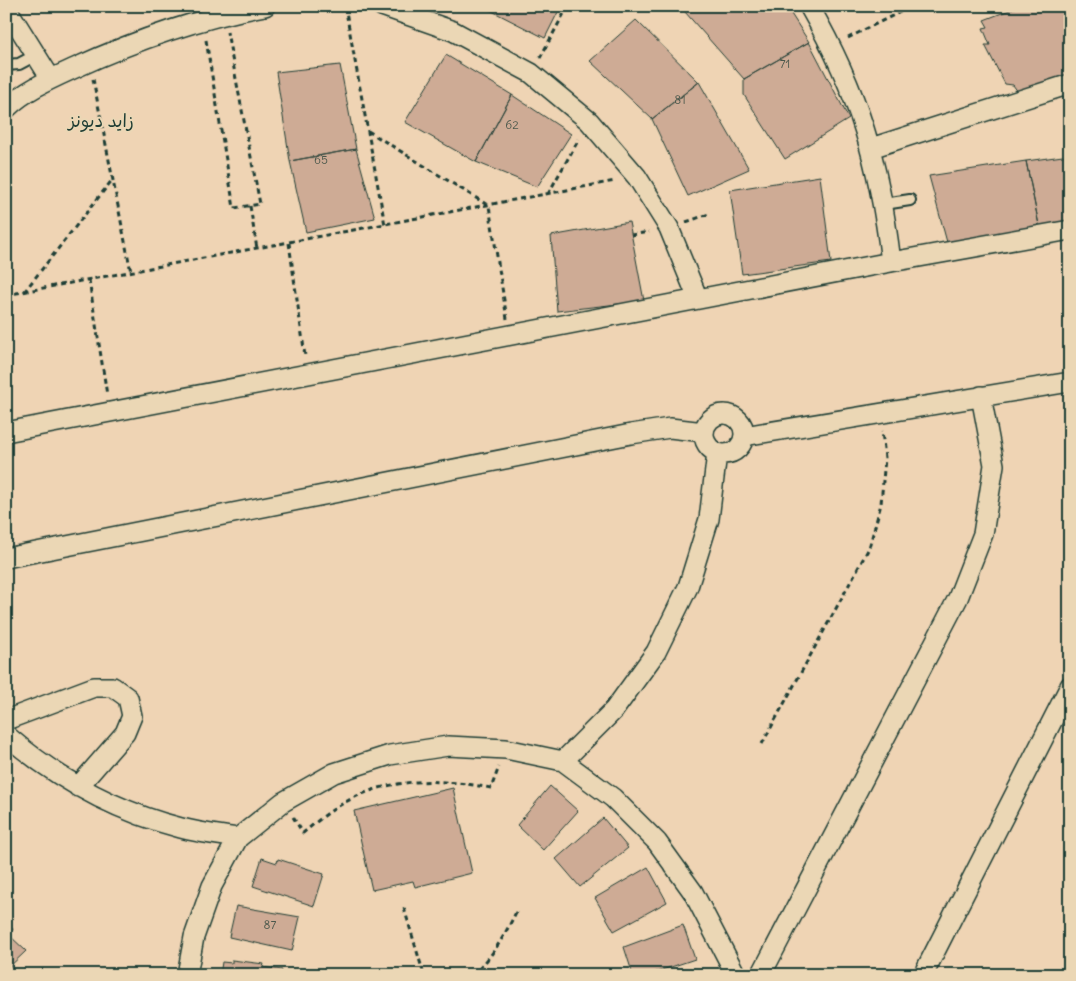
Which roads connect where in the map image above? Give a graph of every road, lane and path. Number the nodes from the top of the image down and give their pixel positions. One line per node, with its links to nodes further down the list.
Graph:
1 (346, 6): 19 (path)
2 (382, 6): 14 (street)
3 (568, 6): 14 (path)
4 (809, 6): 10 (street)
5 (912, 6): 10 (path)
6 (6, 7): 11 (street)
7 (260, 7): 8 (street)
8 (224, 14): 9 (street); 26 (path)
9 (203, 20): 12 (street); 26 (path)
10 (832, 46): 20 (street)
11 (36, 55): 13 (lane); 15 (street)
12 (89, 62): 15 (street); 22 (path)
13 (6, 65)
14 (532, 73): 18 (street)
15 (50, 79): 17 (street)
16 (1070, 84): 20 (street)
17 (6, 109)
18 (589, 120): 21 (street); 23 (path)
19 (368, 131): 27 (path); 28 (path)
20 (871, 148): 25 (street)
21 (637, 176): 23 (path); 37 (street)
22 (113, 178): 33 (path); 35 (path)
23 (548, 195): 27 (path)
24 (910, 200): 25 (lane)
25 (884, 204): 32 (street)
26 (250, 206): 31 (path)
27 (489, 206): 28 (path); 38 (path)
28 (385, 225): 30 (path)
29 (1070, 230): 32 (street)
30 (289, 243): 31 (path); 39 (path)
31 (257, 249): 33 (path)
32 (891, 262): 37 (street)
33 (131, 272): 34 (path)
34 (89, 280): 35 (path); 42 (path)
35 (24, 292): 36 (path)
36 (6, 295)
37 (698, 299): 38 (street)
38 (509, 335): 39 (street)
39 (308, 374): 42 (street)
40 (1070, 382): 41 (street)
41 (981, 396): 43 (street); 64 (street)
42 (110, 412): 44 (street)
43 (880, 413): 46 (street); 52 (path)
44 (6, 432)
45 (704, 432): 46 (street); 47 (street); 48 (street)
46 (744, 436): 47 (street)
47 (717, 453): 54 (street)
48 (6, 558)
49 (1070, 686): 65 (street)
50 (6, 720): 55 (street)
51 (6, 734): 55 (street)
52 (762, 744)
53 (506, 749): 54 (street); 56 (street); 56 (path)
54 (563, 761): 63 (street)
55 (78, 787): 57 (street)
56 (283, 802): 57 (street)
57 (238, 838): 60 (street)
58 (404, 908): 61 (path)
59 (517, 910): 62 (path)
60 (187, 975)
61 (424, 975)
62 (473, 975)
63 (736, 975)
64 (761, 975)
65 (923, 975)

